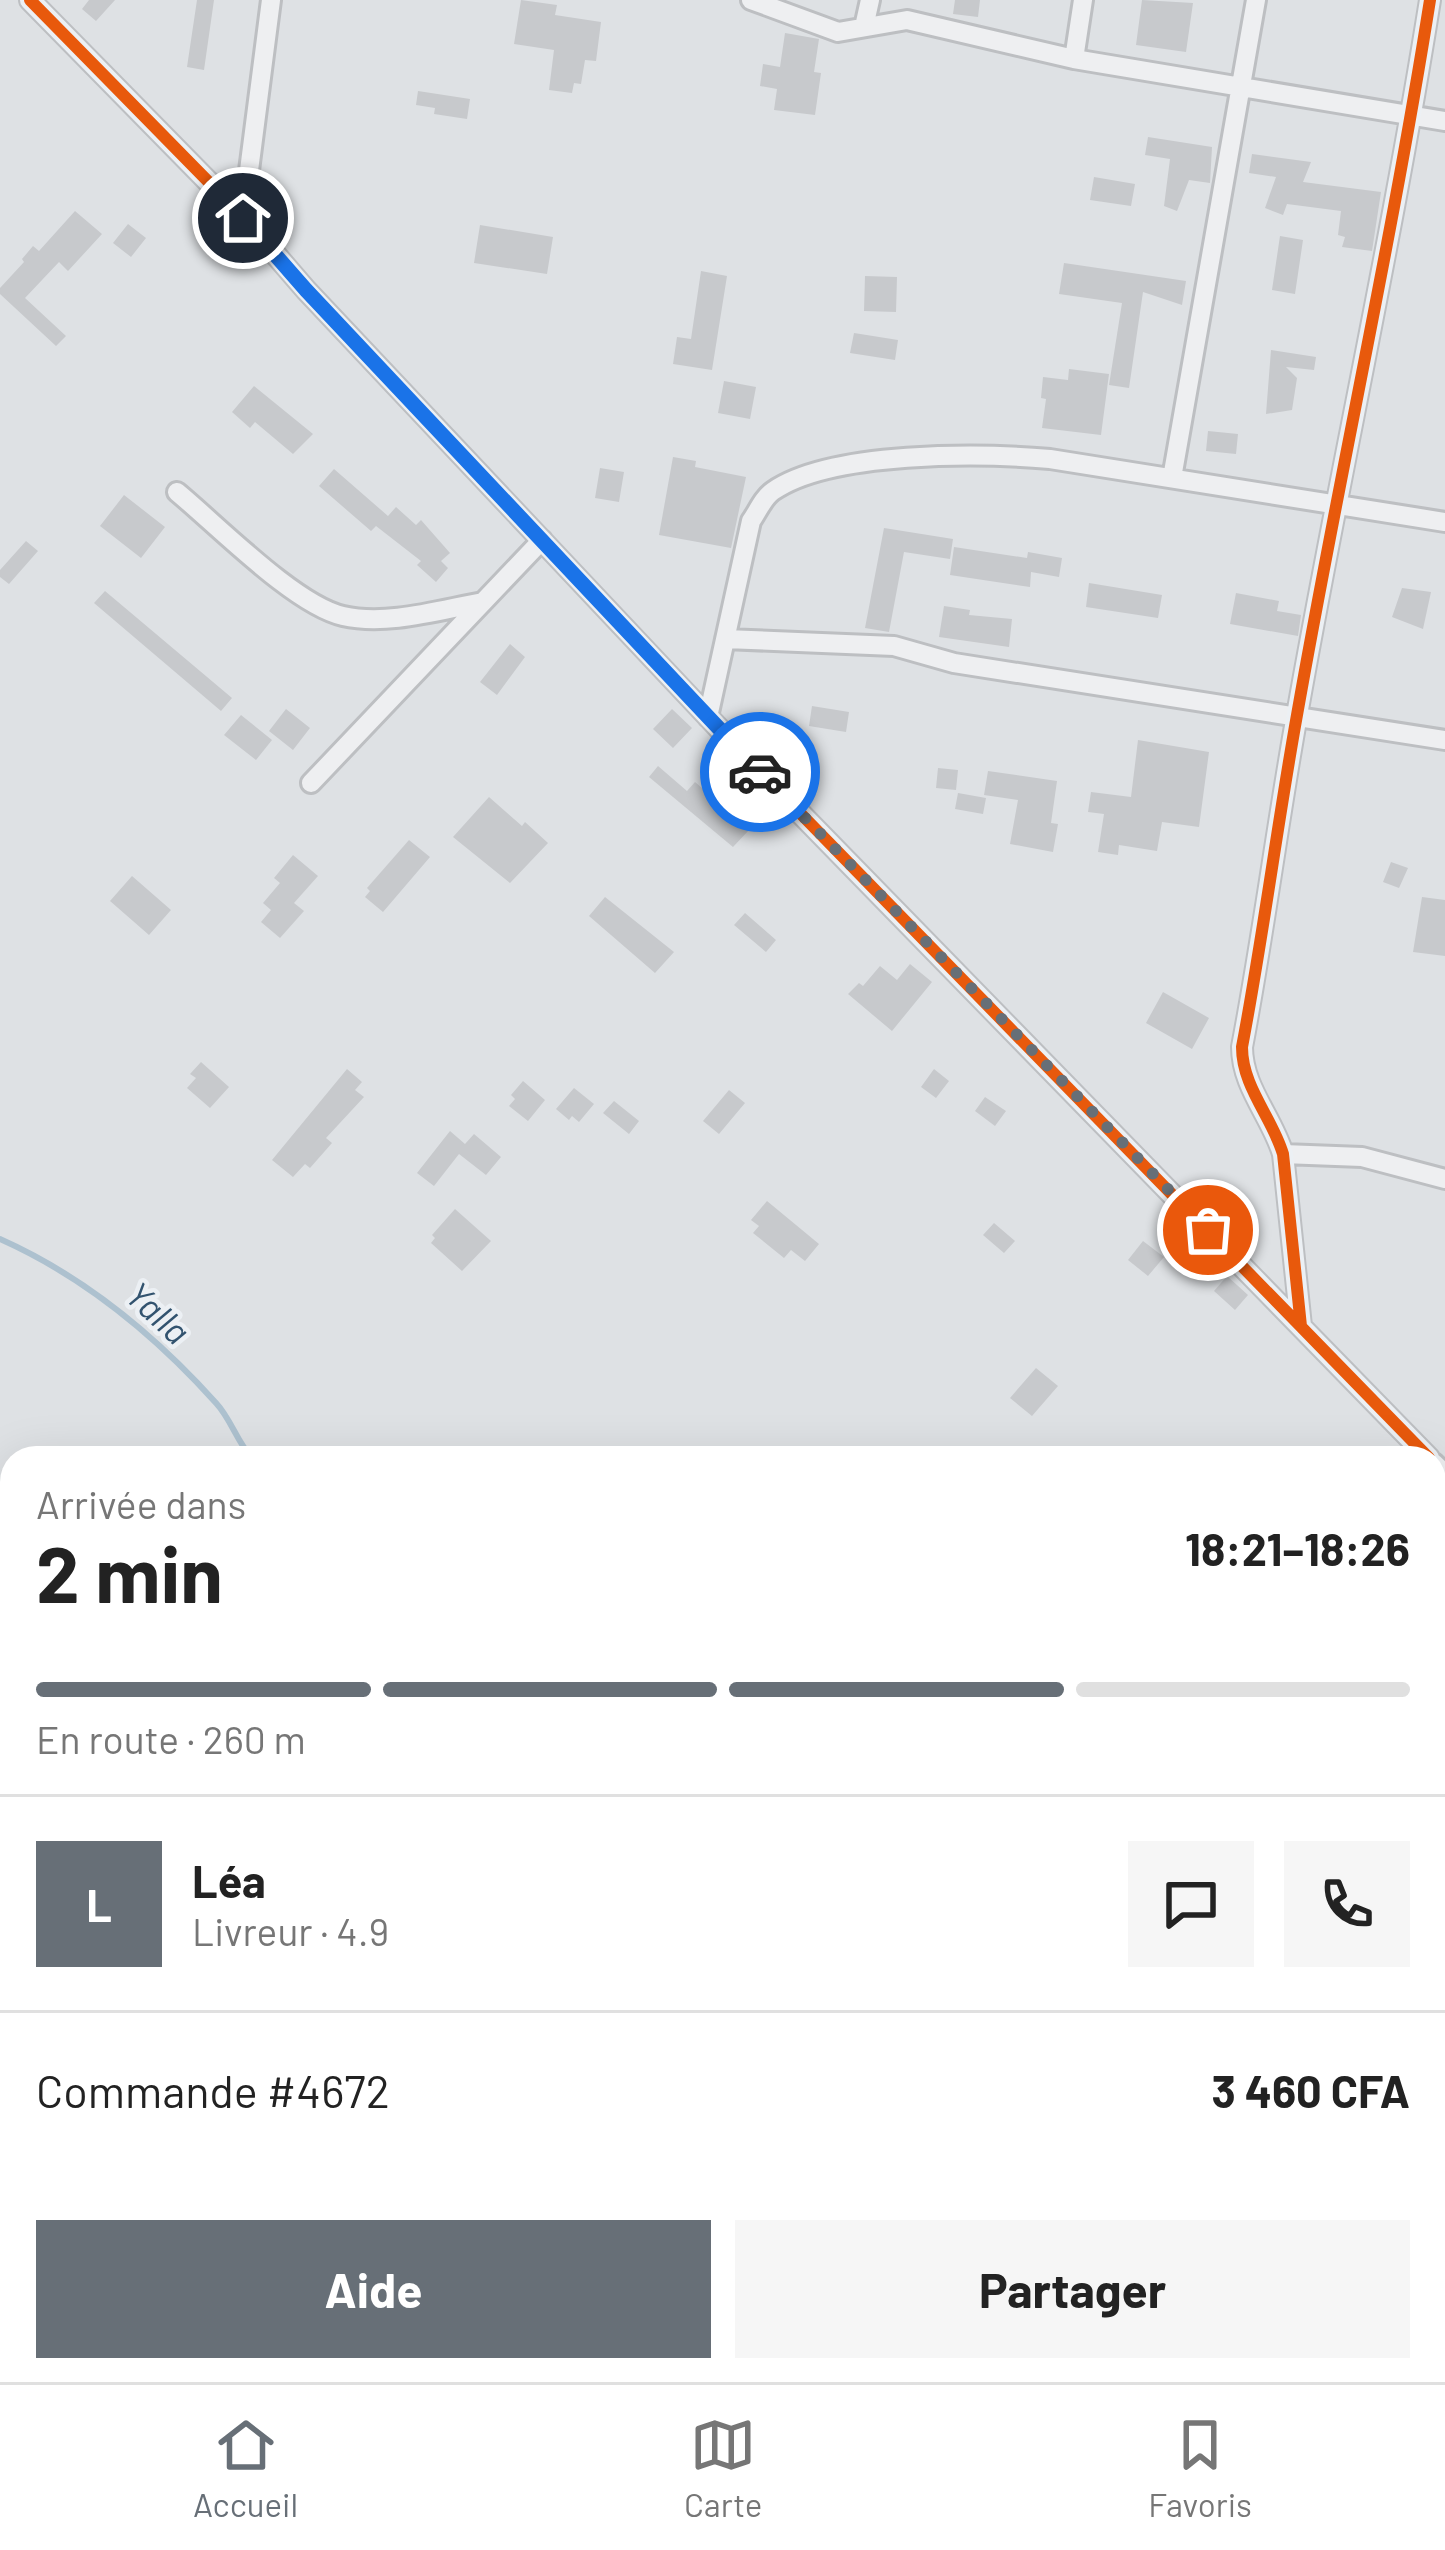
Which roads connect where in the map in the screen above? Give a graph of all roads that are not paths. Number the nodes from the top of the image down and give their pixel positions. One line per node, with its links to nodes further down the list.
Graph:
1 (30, 0): 13 (street)
2 (271, 0): 13 (street)
3 (751, 0): 8 (street)
4 (870, 0): 8 (street)
5 (1084, 0): 9 (street)
6 (1256, 0): 10 (street)
7 (1430, 0): 11 (street)
8 (864, 27): 9 (street)
9 (1075, 59): 10 (street)
10 (1242, 87): 11 (street); 14 (street)
11 (1412, 116): 12 (street); 16 (street)
12 (1445, 121)
13 (243, 218): 18 (street)
14 (1172, 478): 16 (street); 20 (street)
15 (177, 493): 19 (street)
16 (1338, 505): 17 (street); 22 (street)
17 (1445, 522)
18 (542, 540): 19 (street); 21 (street)
19 (483, 602): 24 (street)
20 (725, 639): 21 (street); 22 (street)
21 (709, 717): 27 (street)
22 (1296, 717): 23 (street); 25 (street)
23 (1445, 740)
24 (311, 783)
25 (1283, 1154): 26 (street); 27 (street)
26 (1445, 1179)
27 (1301, 1326): 28 (street)
28 (1417, 1446)

